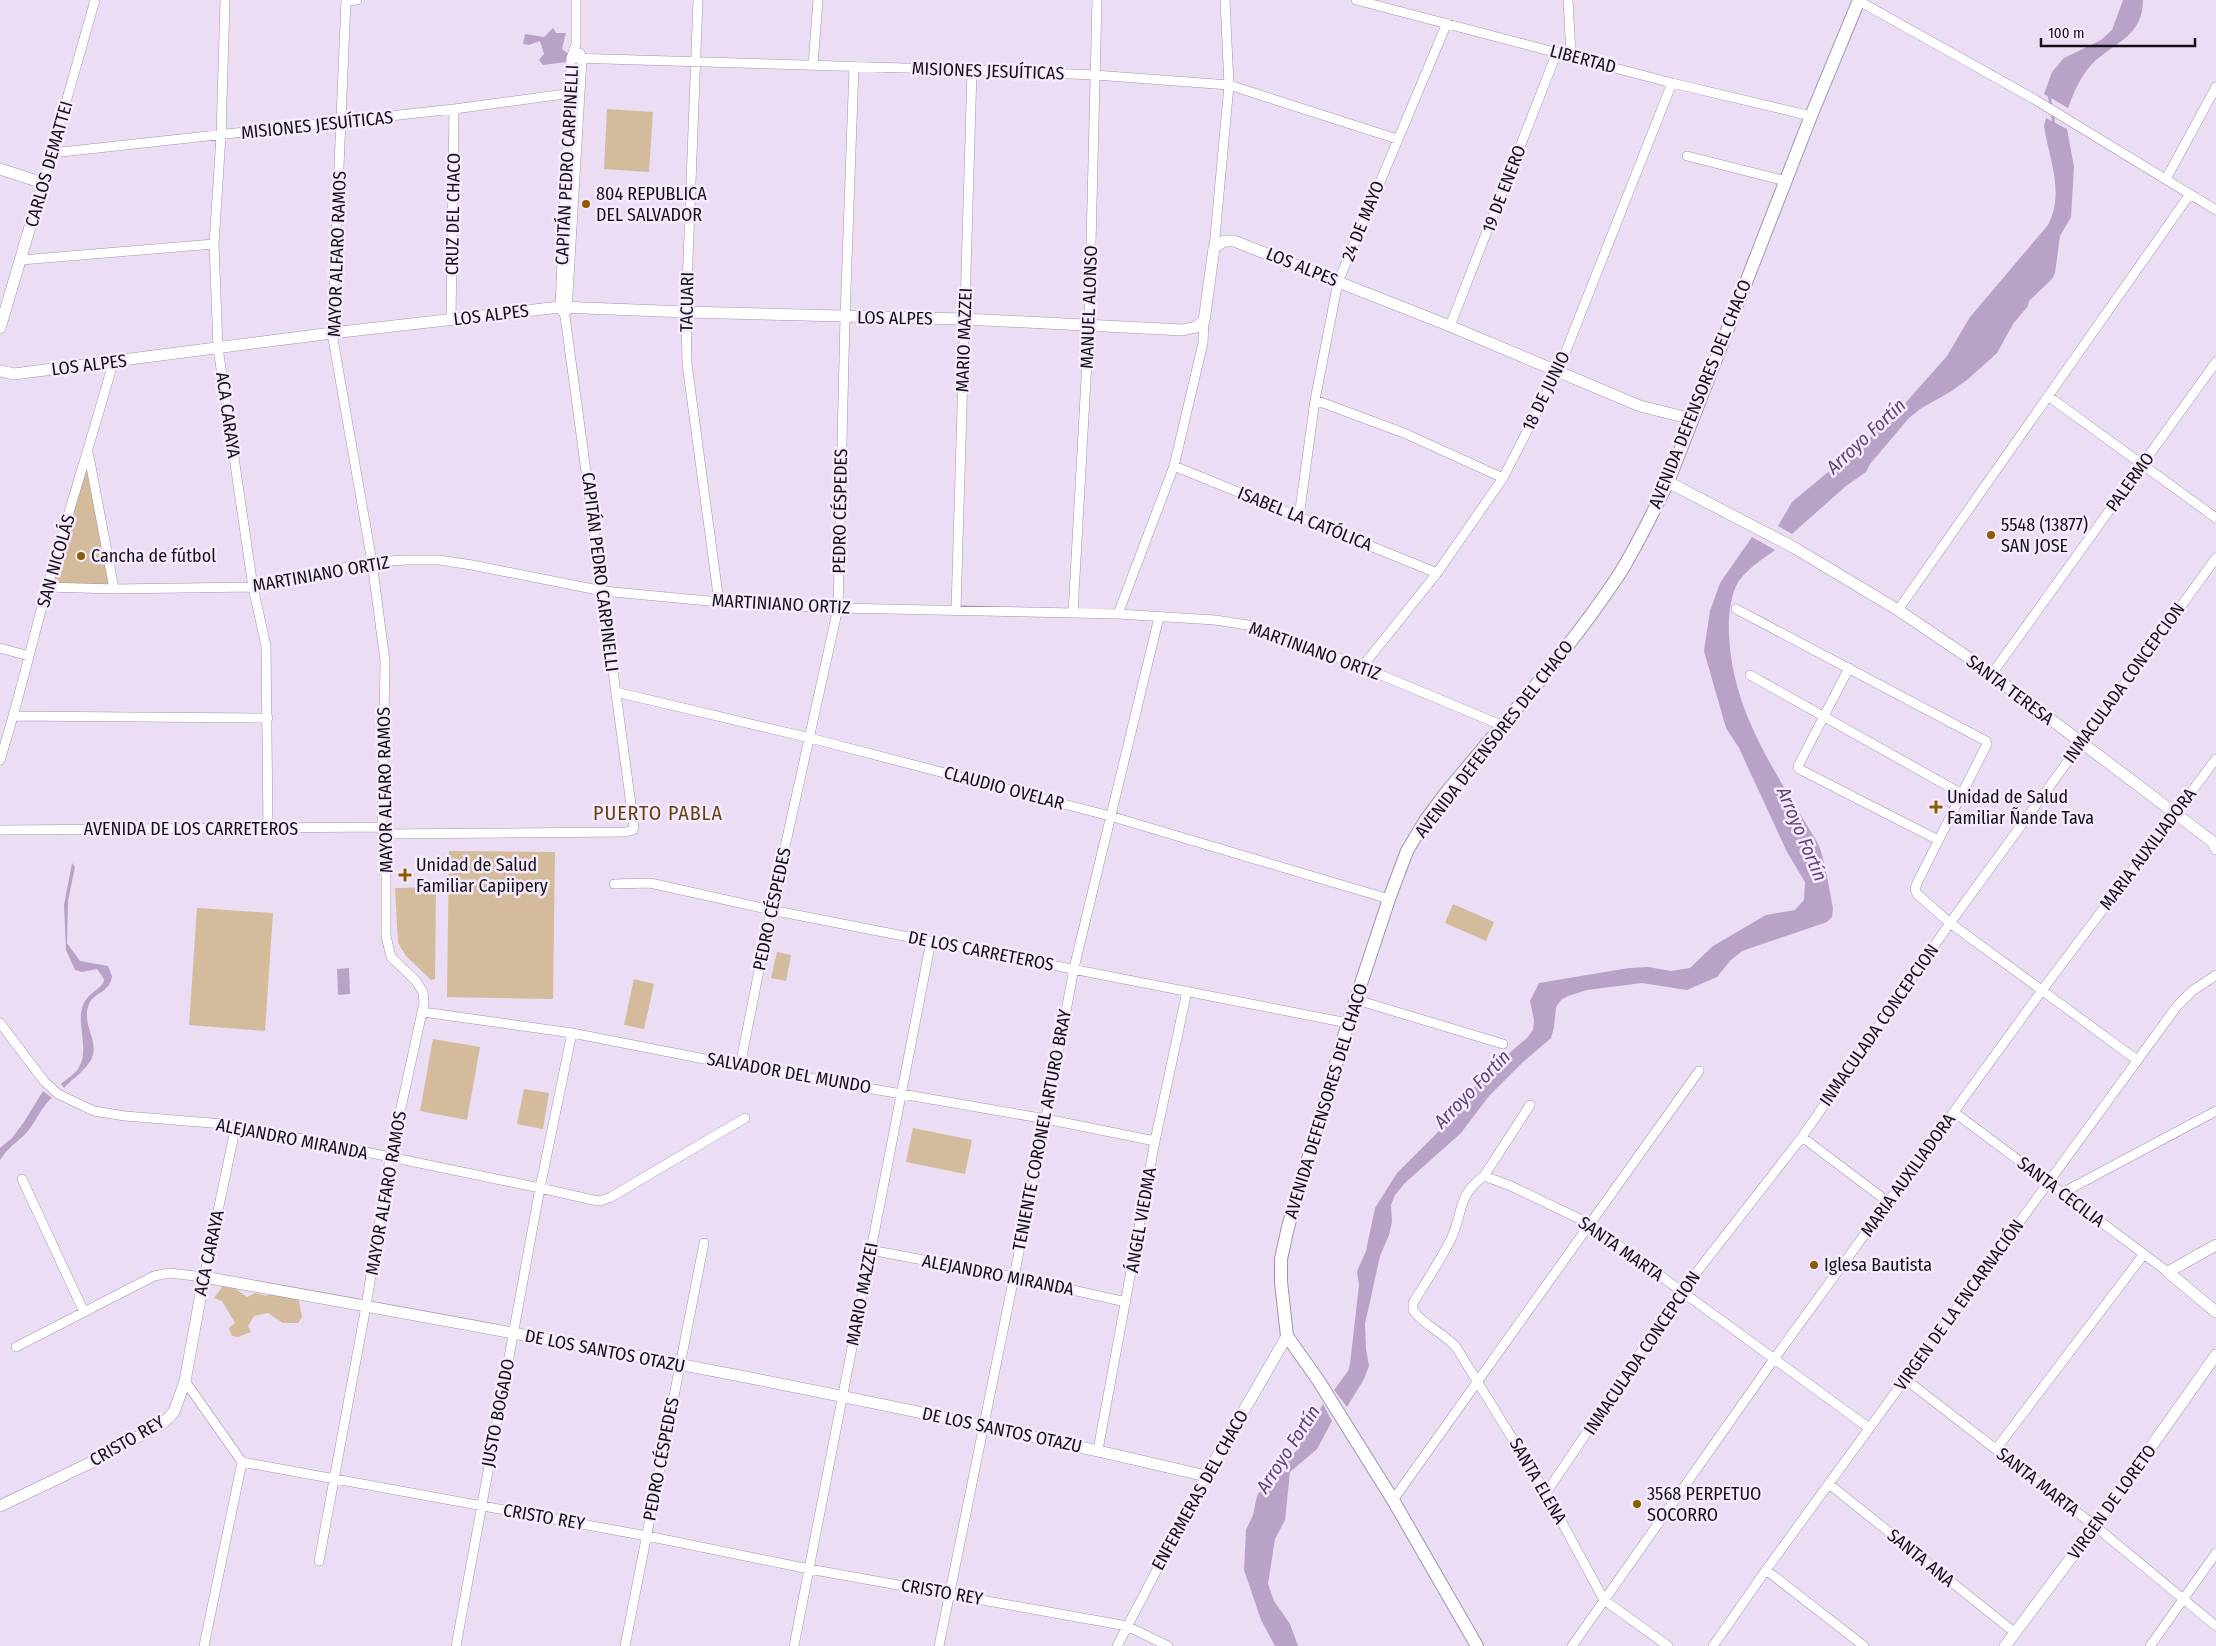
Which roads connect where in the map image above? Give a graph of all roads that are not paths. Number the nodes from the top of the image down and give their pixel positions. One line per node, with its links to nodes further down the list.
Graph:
1 (95, 0): 34 (street, CARLOS DEMATTEI)
2 (225, 0): 32 (street, ACA CARAYA)
3 (357, 0): 12 (street)
4 (576, 0): 14 (street, CAPITÁN PEDRO CARPINELLI)
5 (698, 0): 19 (street, TACUARI)
6 (818, 0): 20 (street)
7 (1098, 0): 23 (street, MANUEL ALONSO)
8 (1225, 0): 25 (street)
9 (1356, 0): 13 (street, LIBERTAD)
10 (1568, 0): 16 (street)
11 (1859, 0): 30 (main road, AVENIDA DEFENSORES DEL CHACO); 37 (street)
12 (346, 1): 31 (street, MAYOR ALFARO RAMOS)
13 (1447, 23): 15 (street, LIBERTAD); 33 (street, 24 DE MAYO)
14 (576, 44): 17 (street, CAPITÁN PEDRO CARPINELLI); 18 (street, CAPITÁN PEDRO CARPINELLI)
15 (1557, 52): 16 (street, LIBERTAD); 54 (street, 19 DE ENERO)
16 (1570, 56): 24 (street, LIBERTAD)
17 (572, 58): 18 (street, MISIONES JESUÍTICAS); 28 (street, CAPITÁN PEDRO CARPINELLI)
18 (582, 59): 19 (street, MISIONES JESUÍTICAS); 27 (street, CAPITÁN PEDRO CARPINELLI)
19 (697, 62): 20 (street, MISIONES JESUÍTICAS); 48 (street, TACUARI)
20 (813, 65): 21 (street, MISIONES JESUÍTICAS)
21 (854, 66): 22 (street, MISIONES JESUÍTICAS); 49 (street, PEDRO CÉSPEDES)
22 (972, 70): 23 (street, MISIONES JESUÍTICAS); 51 (street, MARIO MAZZEI)
23 (1095, 75): 25 (street, MISIONES JESUÍTICAS); 53 (street, MANUEL ALONSO)
24 (1672, 83): 30 (street, LIBERTAD); 61 (street, 18 DE JUNIO)
25 (1229, 85): 33 (street, MISIONES JESUÍTICAS); 44 (street)
26 (2216, 87): 37 (street)
27 (580, 92): 28 (street, MISIONES JESUÍTICAS); 42 (street, CAPITÁN PEDRO CARPINELLI)
28 (570, 93): 29 (street, MISIONES JESUÍTICAS); 42 (street, CAPITÁN PEDRO CARPINELLI)
29 (454, 109): 31 (street, MISIONES JESUÍTICAS); 50 (street, CRUZ DEL CHACO)
30 (1812, 116): 38 (main road, AVENIDA DEFENSORES DEL CHACO)
31 (341, 122): 32 (street, MISIONES JESUÍTICAS); 56 (street, MAYOR ALFARO RAMOS)
32 (221, 136): 34 (street, MISIONES JESUÍTICAS); 43 (street, ACA CARAYA)
33 (1397, 139): 46 (street, 24 DE MAYO)
34 (52, 153): 39 (street, CARLOS DEMATTEI)
35 (1687, 156): 38 (street)
36 (0, 169): 39 (street)
37 (2166, 179): 40 (street)
38 (1786, 180): 64 (main road, AVENIDA DEFENSORES DEL CHACO)
39 (44, 183): 45 (street, CARLOS DEMATTEI)
40 (2190, 194): 41 (street); 62 (street)
41 (2216, 210)
42 (569, 225): 47 (street, CAPITÁN PEDRO CARPINELLI)
43 (214, 244): 45 (street); 57 (street, ACA CARAYA)
44 (1214, 248): 46 (street, LOS ALPES); 52 (street)
45 (21, 260): 55 (street, CARLOS DEMATTEI)
46 (1338, 282): 54 (street, LOS ALPES); 63 (street, 24 DE MAYO)
47 (565, 310): 48 (street, LOS ALPES); 50 (street, LOS ALPES); 78 (street, CAPITÁN PEDRO CARPINELLI)
48 (686, 312): 49 (street, LOS ALPES); 79 (street, TACUARI)
49 (845, 317): 51 (street, LOS ALPES); 80 (street, PEDRO CÉSPEDES)
50 (451, 319): 56 (street, LOS ALPES)
51 (964, 319): 53 (street, LOS ALPES); 82 (street, MARIO MAZZEI)
52 (1204, 321): 53 (street, LOS ALPES); 67 (street)
53 (1089, 325): 84 (street, MANUEL ALONSO)
54 (1450, 326): 61 (street, LOS ALPES)
55 (0, 328)
56 (332, 333): 57 (street, LOS ALPES); 73 (street, MAYOR ALFARO RAMOS)
57 (218, 348): 59 (street, LOS ALPES); 76 (street, ACA CARAYA)
58 (2216, 362): 66 (street, PALERMO)
59 (113, 363): 60 (street, LOS ALPES); 65 (street, SAN NICOLÁS)
60 (0, 371)
61 (1558, 372): 64 (street, LOS ALPES); 68 (street, 18 DE JUNIO)
62 (2048, 396): 66 (street); 83 (street)
63 (1315, 400): 68 (street); 70 (street, 24 DE MAYO)
64 (1692, 419): 69 (main road, AVENIDA DEFENSORES DEL CHACO)
65 (88, 453): 75 (street, SAN NICOLÁS); 77 (street)
66 (2143, 464): 71 (street); 92 (street, PALERMO)
67 (1174, 466): 70 (street, ISABEL LA CATÓLICA); 85 (street)
68 (1503, 478): 74 (street, 18 DE JUNIO)
69 (1668, 482): 83 (street, SANTA TERESA); 97 (main road, AVENIDA DEFENSORES DEL CHACO)
70 (1300, 517): 74 (street, ISABEL LA CATÓLICA)
71 (2216, 518)
72 (2216, 558): 99 (street, INMACULADA CONCEPCION)
73 (372, 562): 76 (street, MARTINIANO ORTIZ); 78 (street, MARTINIANO ORTIZ); 108 (street, MAYOR ALFARO RAMOS)
74 (1437, 573): 89 (street, 18 DE JUNIO)
75 (47, 587): 77 (street, MARTINIANO ORTIZ); 88 (street, SAN NICOLÁS)
76 (253, 587): 77 (street, MARTINIANO ORTIZ); 96 (street, ACA CARAYA)
77 (114, 589)
78 (603, 591): 79 (street, MARTINIANO ORTIZ); 93 (street, CAPITÁN PEDRO CARPINELLI)
79 (719, 602): 80 (street, MARTINIANO ORTIZ)
80 (838, 608): 82 (street, MARTINIANO ORTIZ); 98 (street, PEDRO CÉSPEDES)
81 (1736, 609): 90 (street)
82 (956, 610): 84 (street, MARTINIANO ORTIZ)
83 (1898, 610): 92 (street, SANTA TERESA)
84 (1073, 613): 85 (street, MARTINIANO ORTIZ)
85 (1118, 614): 86 (street, MARTINIANO ORTIZ)
86 (1159, 617): 89 (street, MARTINIANO ORTIZ); 104 (street, TENIENTE CORONEL ARTURO BRAY)
87 (0, 648): 88 (street)
88 (29, 656): 94 (street, SAN NICOLÁS)
89 (1362, 667): 97 (street, MARTINIANO ORTIZ)
90 (1849, 668): 95 (street); 102 (street)
91 (1750, 675): 95 (street)
92 (1992, 675): 99 (street, SANTA TERESA)
93 (616, 692): 98 (street, CLAUDIO OVELAR); 105 (street, CAPITÁN PEDRO CARPINELLI)
94 (14, 716): 96 (street); 101 (street, SAN NICOLÁS)
95 (1824, 717): 102 (street); 109 (street)
96 (268, 718): 106 (street, ACA CARAYA)
97 (1501, 725): 112 (main road, AVENIDA DEFENSORES DEL CHACO)
98 (810, 738): 104 (street, CLAUDIO OVELAR); 113 (street, PEDRO CÉSPEDES)
99 (2081, 743): 103 (street, SANTA TERESA); 114 (street, INMACULADA CONCEPCION)
100 (2216, 759): 103 (street, MARIA AUXILIADORA)
101 (0, 760)
102 (1962, 794): 109 (street)
103 (2175, 814): 110 (street, SANTA TERESA); 118 (street, MARIA AUXILIADORA)
104 (1110, 816): 112 (street, CLAUDIO OVELAR); 116 (street, TENIENTE CORONEL ARTURO BRAY)
105 (634, 827): 108 (street, AVENIDA DE LOS CARRETEROS)
106 (268, 828): 107 (street, AVENIDA DE LOS CARRETEROS); 108 (street, AVENIDA DE LOS CARRETEROS)
107 (0, 830)
108 (383, 831): 121 (street, MAYOR ALFARO RAMOS)
109 (1938, 840): 114 (street)
110 (2215, 844)
111 (614, 884): 113 (street, DE LOS CARRETEROS)
112 (1389, 899): 120 (main road, AVENIDA DEFENSORES DEL CHACO)
113 (771, 910): 115 (street, DE LOS CARRETEROS); 127 (street, PEDRO CÉSPEDES)
114 (1950, 923): 118 (street); 136 (street, INMACULADA CONCEPCION)
115 (931, 941): 116 (street, DE LOS CARRETEROS); 129 (street, MARIO MAZZEI)
116 (1074, 968): 119 (street, DE LOS CARRETEROS); 134 (street, TENIENTE CORONEL ARTURO BRAY)
117 (2216, 975): 126 (street, VIRGEN DE LA ENCARNACIÓN)
118 (2043, 989): 126 (street); 132 (street, MARIA AUXILIADORA)
119 (1187, 991): 123 (street, DE LOS CARRETEROS); 137 (street, ÁNGEL VIEDMA)
120 (1357, 1000): 123 (main road, AVENIDA DEFENSORES DEL CHACO); 125 (street)
121 (423, 1012): 124 (street, SALVADOR DEL MUNDO); 138 (street, MAYOR ALFARO RAMOS)
122 (0, 1023): 135 (street, ALEJANDRO MIRANDA)
123 (1348, 1023): 159 (main road, AVENIDA DEFENSORES DEL CHACO)
124 (572, 1033): 127 (street, SALVADOR DEL MUNDO); 142 (street, JUSTO BOGADO)
125 (1503, 1044)
126 (2137, 1060): 141 (street, VIRGEN DE LA ENCARNACIÓN)
127 (740, 1066): 129 (street, SALVADOR DEL MUNDO)
128 (1699, 1071): 145 (street)
129 (901, 1092): 134 (street, SALVADOR DEL MUNDO); 148 (street, MARIO MAZZEI)
130 (1530, 1105): 139 (street)
131 (2216, 1111): 143 (street)
132 (1954, 1112): 141 (street, SANTA CECILIA); 144 (street, MARIA AUXILIADORA)
133 (745, 1118): 142 (street, ALEJANDRO MIRANDA)
134 (1046, 1119): 137 (street, SALVADOR DEL MUNDO); 152 (street, TENIENTE CORONEL ARTURO BRAY)
135 (236, 1125): 138 (street, ALEJANDRO MIRANDA); 151 (street, ACA CARAYA)
136 (1802, 1137): 144 (street); 153 (street, INMACULADA CONCEPCION)
137 (1154, 1141): 154 (street, ÁNGEL VIEDMA)
138 (390, 1158): 142 (street, ALEJANDRO MIRANDA); 155 (street, MAYOR ALFARO RAMOS)
139 (1484, 1176): 145 (street, SANTA MARTA); 166 (street, SANTA ELENA)
140 (22, 1179): 156 (street)
141 (2048, 1182): 143 (street, SANTA CECILIA); 164 (street, VIRGEN DE LA ENCARNACIÓN)
142 (540, 1188): 158 (street, JUSTO BOGADO)
143 (2062, 1193): 149 (street, SANTA CECILIA)
144 (1888, 1202): 162 (street, MARIA AUXILIADORA)
145 (1588, 1223): 153 (street, SANTA MARTA); 166 (street)
146 (704, 1243): 163 (street, PEDRO CÉSPEDES)
147 (2216, 1245): 150 (street)
148 (870, 1250): 152 (street, ALEJANDRO MIRANDA); 167 (street, MARIO MAZZEI)
149 (2144, 1254): 150 (street, SANTA CECILIA); 170 (street)
150 (2168, 1272): 157 (street)
151 (204, 1277): 155 (street, DE LOS SANTOS OTAZU); 156 (street, DE LOS SANTOS OTAZU); 165 (street, ACA CARAYA)
152 (1014, 1277): 154 (street, ALEJANDRO MIRANDA); 168 (street, TENIENTE CORONEL ARTURO BRAY)
153 (1682, 1292): 162 (street, SANTA MARTA); 176 (street, INMACULADA CONCEPCION)
154 (1126, 1302): 171 (street, ÁNGEL VIEDMA)
155 (366, 1306): 158 (street, DE LOS SANTOS OTAZU); 174 (street, MAYOR ALFARO RAMOS)
156 (84, 1312): 160 (street, DE LOS SANTOS OTAZU)
157 (2216, 1312)
158 (513, 1333): 163 (street, DE LOS SANTOS OTAZU); 179 (street, JUSTO BOGADO)
159 (1287, 1336): 173 (street, ENFERMERAS DEL CHACO); 177 (main road, AVENIDA DEFENSORES DEL CHACO)
160 (16, 1347)
161 (2216, 1355): 180 (street, VIRGEN DE LORETO)
162 (1774, 1359): 169 (street, SANTA MARTA); 188 (street, MARIA AUXILIADORA)
163 (679, 1365): 167 (street, DE LOS SANTOS OTAZU); 181 (street, PEDRO CÉSPEDES)
164 (1905, 1379): 169 (street, VIRGEN DE LA ENCARNACIÓN); 170 (street, SANTA MARTA)
165 (185, 1381): 172 (street); 178 (street, CRISTO REY)
166 (1478, 1381): 176 (street, SANTA ELENA); 177 (street)
167 (843, 1397): 168 (street, DE LOS SANTOS OTAZU); 184 (street, MARIO MAZZEI)
168 (984, 1427): 171 (street, DE LOS SANTOS OTAZU); 186 (street, TENIENTE CORONEL ARTURO BRAY)
169 (1869, 1428): 175 (street, VIRGEN DE LA ENCARNACIÓN)
170 (1996, 1449): 180 (street, SANTA MARTA)
171 (1098, 1450): 173 (street, DE LOS SANTOS OTAZU)
172 (242, 1462): 174 (street, CRISTO REY); 192 (street)
173 (1206, 1476): 189 (street, ENFERMERAS DEL CHACO)
174 (333, 1479): 179 (street, CRISTO REY); 183 (street, MAYOR ALFARO RAMOS)
175 (1828, 1484): 185 (street, VIRGEN DE LA ENCARNACIÓN); 191 (street, SANTA ANA)
176 (1546, 1493): 188 (street, SANTA ELENA)
177 (1393, 1500): 199 (main road, AVENIDA DEFENSORES DEL CHACO)
178 (0, 1506)
179 (480, 1506): 181 (street, CRISTO REY); 193 (street, JUSTO BOGADO)
180 (2095, 1526): 187 (street, SANTA MARTA); 191 (street, VIRGEN DE LORETO)
181 (647, 1536): 184 (street, CRISTO REY); 194 (street, PEDRO CÉSPEDES)
182 (2216, 1553): 187 (street)
183 (319, 1561)
184 (808, 1569): 186 (street, CRISTO REY); 195 (street, MARIO MAZZEI)
185 (1766, 1570): 202 (street, VIRGEN DE LA ENCARNACIÓN); 203 (street)
186 (948, 1593): 189 (street, CRISTO REY); 196 (street, TENIENTE CORONEL ARTURO BRAY)
187 (2183, 1599): 190 (street, SANTA MARTA); 205 (street)
188 (1604, 1600): 200 (street, MARIA AUXILIADORA); 201 (street, SANTA ELENA)
189 (1127, 1626): 197 (street, ENFERMERAS DEL CHACO); 198 (street, CRISTO REY)
190 (2216, 1626)
191 (2014, 1632): 204 (street, VIRGEN DE LORETO)
192 (204, 1646)
193 (456, 1646)
194 (625, 1646)
195 (794, 1646)
196 (938, 1646)
197 (1117, 1646)
198 (1168, 1646)
199 (1477, 1646)
200 (1572, 1646)
201 (1668, 1646)
202 (1713, 1646)
203 (1864, 1646)
204 (2004, 1646)
205 (2150, 1646)

